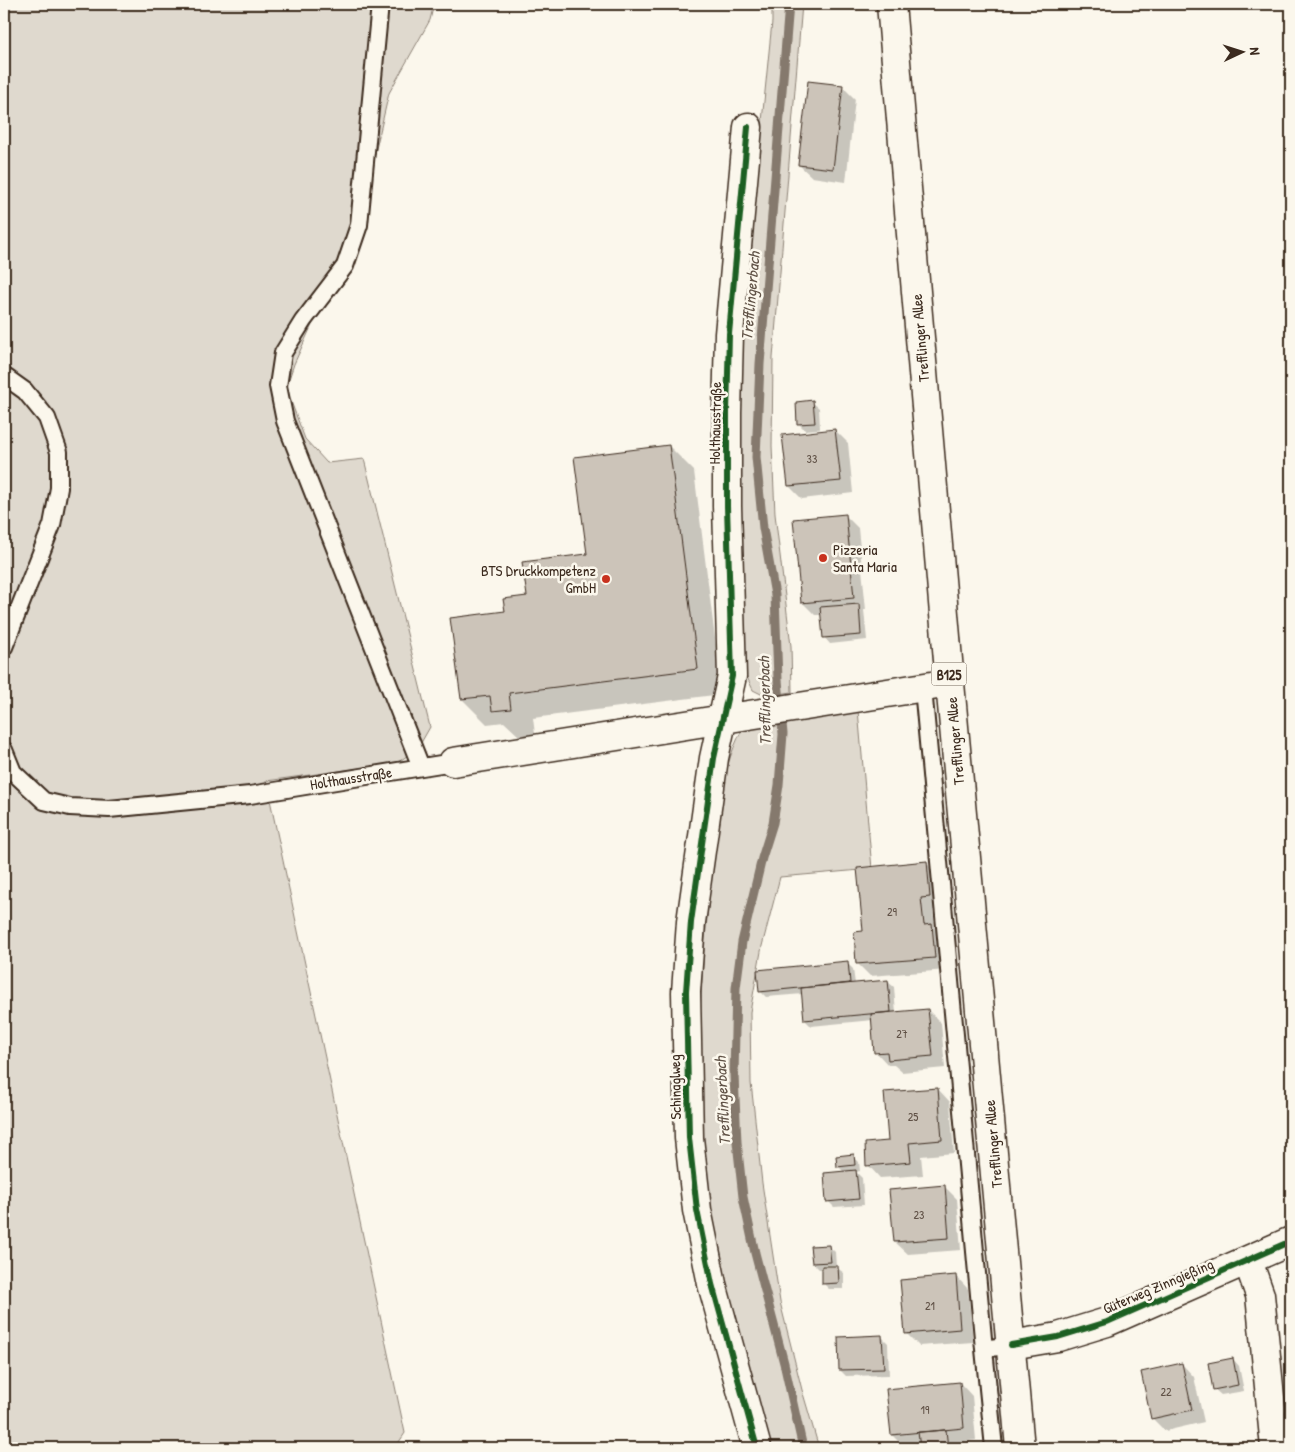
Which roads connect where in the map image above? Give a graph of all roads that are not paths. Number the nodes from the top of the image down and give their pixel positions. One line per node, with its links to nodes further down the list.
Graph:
1 (380, 4): 11 (lane)
2 (891, 4): 6 (street, Trefflinger Allee / B125)
3 (748, 127): 8 (street, Holthausstraße)
4 (4, 376): 5 (lane)
5 (4, 647)
6 (950, 684): 7 (street, Holthausstraße); 14 (street, Trefflinger Allee / B125)
7 (923, 688): 8 (street, Holthausstraße); 15 (lane)
8 (723, 720): 10 (street, Holthausstraße); 16 (street, Schinaglweg)
9 (4, 750): 11 (lane, Holthausstraße)
10 (453, 762): 11 (lane, Holthausstraße)
11 (421, 767)
12 (1291, 1241): 13 (street, Güterweg Zinngießing)
13 (1248, 1260): 14 (street, Güterweg Zinngießing); 19 (street)
14 (1021, 1343): 15 (lane); 18 (street, Trefflinger Allee / B125)
15 (984, 1349): 17 (lane)
16 (758, 1448)
17 (994, 1448)
18 (1020, 1448)
19 (1275, 1448)

